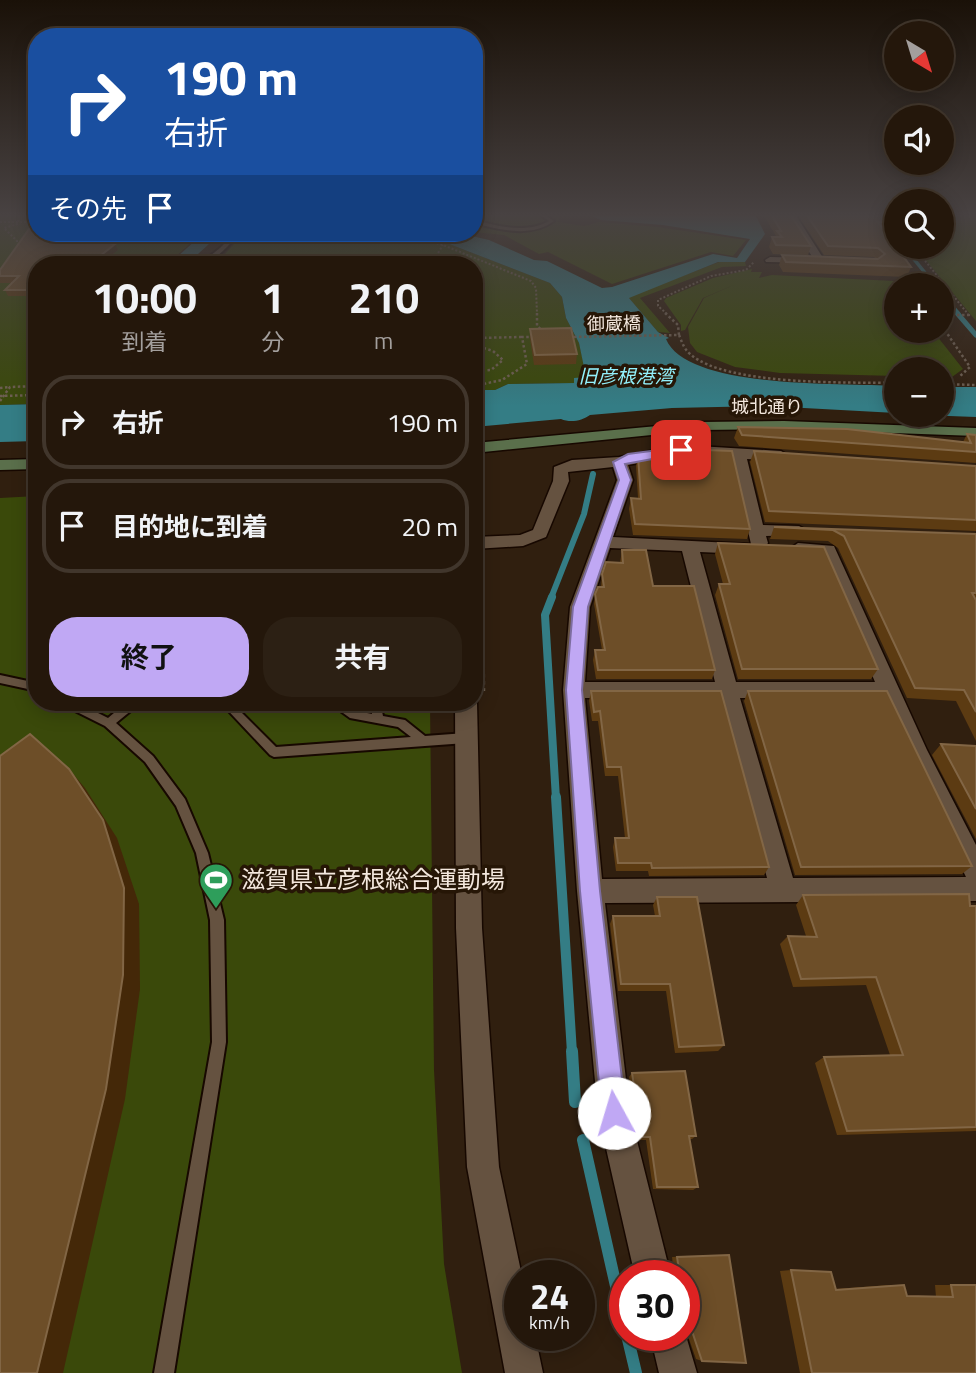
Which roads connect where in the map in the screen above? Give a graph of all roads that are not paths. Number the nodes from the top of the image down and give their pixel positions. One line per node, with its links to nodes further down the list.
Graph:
1 (976, 432): 2 (main road, 城北通り)
2 (483, 447)
3 (738, 453): 4 (street); 5 (street); 10 (street)
4 (793, 456)
5 (619, 462): 12 (street); 13 (street)
6 (28, 464): 7 (main road)
7 (0, 466)
8 (28, 477): 9 (main road)
9 (0, 478)
10 (756, 530): 11 (street); 15 (street)
11 (825, 532)
12 (483, 542)
13 (604, 542): 14 (street); 18 (street)
14 (690, 547): 15 (street); 19 (street)
15 (761, 548): 20 (street)
16 (0, 679): 17 (lane)
17 (28, 685)
18 (574, 690): 19 (street); 34 (street)
19 (727, 690): 20 (street); 32 (street)
20 (888, 690): 31 (street)
21 (85, 711): 28 (lane)
22 (123, 711): 28 (lane)
23 (234, 711): 30 (lane)
24 (348, 711): 27 (lane)
25 (377, 711): 27 (lane)
26 (466, 711): 29 (street)
27 (378, 717): 30 (lane)
28 (109, 723): 37 (lane)
29 (466, 738): 30 (lane); 38 (street)
30 (422, 740)
31 (976, 871)
32 (783, 889): 33 (street); 34 (street)
33 (976, 889)
34 (590, 891): 35 (street)
35 (649, 1260)
36 (672, 1351): 39 (street)
37 (164, 1373)
38 (524, 1373)
39 (678, 1373)

